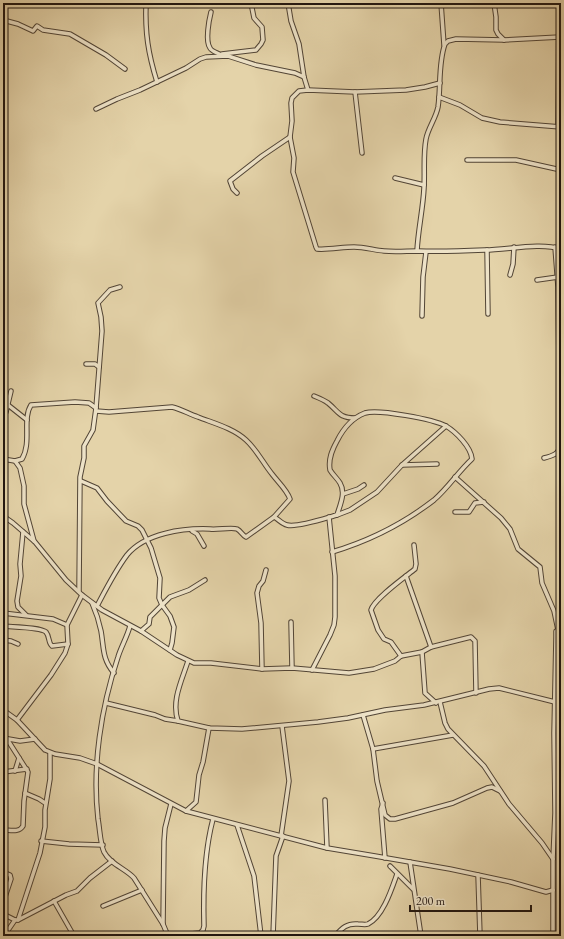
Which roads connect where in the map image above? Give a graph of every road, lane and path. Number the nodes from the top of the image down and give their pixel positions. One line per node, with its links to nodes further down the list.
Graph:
1 (146, 3): 16 (street)
2 (251, 3): 13 (street)
3 (288, 3): 15 (street)
4 (441, 3): 12 (street)
5 (494, 3): 11 (street)
6 (559, 3): 10 (street)
7 (211, 12): 13 (street)
8 (4, 20): 9 (street); 14 (street)
9 (3, 26)
10 (560, 37): 11 (street); 22 (street)
11 (504, 40): 12 (street)
12 (444, 45): 17 (street)
13 (221, 55): 15 (street); 16 (street)
14 (125, 70)
15 (304, 77): 18 (street)
16 (157, 82): 21 (street)
17 (440, 83): 19 (street); 20 (street)
18 (308, 90): 19 (street); 23 (street)
19 (355, 92): 24 (street)
20 (439, 97): 22 (street); 28 (street)
21 (96, 109)
22 (560, 126)
23 (290, 137): 29 (street); 34 (street)
24 (362, 152)
25 (467, 160): 26 (street)
26 (561, 170)
27 (395, 178): 28 (street)
28 (424, 185): 34 (street)
29 (237, 193)
30 (514, 247): 31 (street); 33 (street); 36 (street)
31 (556, 247): 32 (street); 37 (street)
32 (561, 249)
33 (487, 250): 35 (street); 40 (street)
34 (417, 251): 35 (street)
35 (426, 252): 41 (street)
36 (510, 275)
37 (558, 277): 38 (street); 53 (street)
38 (537, 280)
39 (120, 287): 43 (street)
40 (488, 314)
41 (422, 316)
42 (86, 364): 43 (street)
43 (99, 367): 47 (street)
44 (11, 391): 46 (street)
45 (314, 396): 49 (street)
46 (8, 405): 48 (street); 50 (street)
47 (96, 409): 50 (street); 58 (street); 65 (street)
48 (3, 416)
49 (355, 418): 51 (street); 60 (street)
50 (27, 420): 54 (street)
51 (446, 426): 56 (street); 57 (street)
52 (3, 458): 54 (street)
53 (544, 458)
54 (15, 461): 70 (street)
55 (437, 464): 56 (street)
56 (402, 465): 63 (street)
57 (455, 477): 61 (street); 73 (street)
58 (81, 481): 69 (street); 77 (street)
59 (364, 485): 60 (street)
60 (343, 494): 63 (street)
61 (484, 502): 62 (street); 88 (street)
62 (455, 512)
63 (337, 515): 66 (street)
64 (3, 516): 68 (street)
65 (274, 517): 66 (street); 67 (street)
66 (329, 517): 73 (street)
67 (191, 530): 69 (street); 72 (street)
68 (23, 532): 70 (street); 83 (street)
69 (147, 540): 80 (street); 81 (street)
70 (35, 542): 77 (street)
71 (414, 545): 75 (street)
72 (204, 546)
73 (332, 552): 100 (street)
74 (266, 570): 99 (street)
75 (406, 576): 93 (street); 96 (street)
76 (205, 580): 80 (street)
77 (79, 591): 78 (street)
78 (82, 595): 79 (street); 85 (street)
79 (91, 601): 81 (street); 101 (street)
80 (162, 605): 89 (street); 94 (street)
81 (97, 606): 87 (street)
82 (3, 613): 83 (street)
83 (26, 615): 85 (street)
84 (291, 622): 98 (street)
85 (67, 624): 92 (street)
86 (3, 626): 92 (street)
87 (130, 626): 89 (street); 101 (street)
88 (560, 629): 104 (street)
89 (141, 632): 94 (street)
90 (3, 640): 91 (street)
91 (18, 644)
92 (68, 644): 108 (street)
93 (431, 648): 95 (street); 102 (street)
94 (170, 650): 97 (street)
95 (422, 652): 96 (street); 103 (street)
96 (401, 656): 100 (street)
97 (188, 661): 99 (street); 109 (street)
98 (292, 668): 99 (street); 100 (street)
99 (262, 669)
100 (312, 670)
101 (114, 673): 105 (street)
102 (476, 693): 103 (street); 104 (street)
103 (438, 702): 107 (street); 112 (street)
104 (555, 702): 137 (street)
105 (106, 703): 109 (street); 118 (street)
106 (3, 710): 108 (street)
107 (363, 715): 110 (street); 115 (street)
108 (17, 720): 114 (street)
109 (178, 721): 111 (street)
110 (282, 726): 111 (street); 132 (street)
111 (209, 728): 128 (street)
112 (453, 735): 115 (street); 122 (street)
113 (5, 739): 114 (street); 117 (street)
114 (35, 739): 116 (street)
115 (372, 749): 125 (street)
116 (50, 753): 118 (street); 126 (street)
117 (18, 758): 119 (street); 120 (street)
118 (97, 764): 127 (street); 134 (street)
119 (27, 769): 120 (street); 123 (street)
120 (15, 771): 121 (street)
121 (3, 772)
122 (500, 791): 125 (street); 137 (street)
123 (25, 793): 126 (street); 131 (street)
124 (325, 800): 135 (street)
125 (383, 802): 136 (street)
126 (46, 803): 133 (street)
127 (171, 804): 128 (street); 152 (street)
128 (186, 811): 129 (street)
129 (213, 819): 130 (street); 155 (street)
130 (237, 826): 132 (street); 156 (street)
131 (3, 830)
132 (282, 836): 135 (street); 157 (street)
133 (41, 841): 134 (street); 151 (street)
134 (102, 845): 138 (street)
135 (327, 848): 136 (street)
136 (385, 858): 139 (street)
137 (553, 859): 146 (street)
138 (112, 861): 145 (street); 147 (street)
139 (410, 862): 143 (street); 144 (street)
140 (390, 866): 142 (street)
141 (3, 872): 148 (street)
142 (397, 874): 144 (street); 158 (street)
143 (478, 875): 146 (street); 160 (street)
144 (413, 889): 159 (street)
145 (142, 890): 149 (street); 152 (street)
146 (553, 890): 161 (street)
147 (54, 900): 151 (street); 154 (street)
148 (3, 903)
149 (104, 906)
150 (3, 914): 151 (street)
151 (16, 920): 153 (street)
152 (163, 924): 155 (street)
153 (4, 936)
154 (74, 936)
155 (170, 936)
156 (261, 936)
157 (273, 936)
158 (335, 936)
159 (421, 936)
160 (480, 936)
161 (553, 936)

